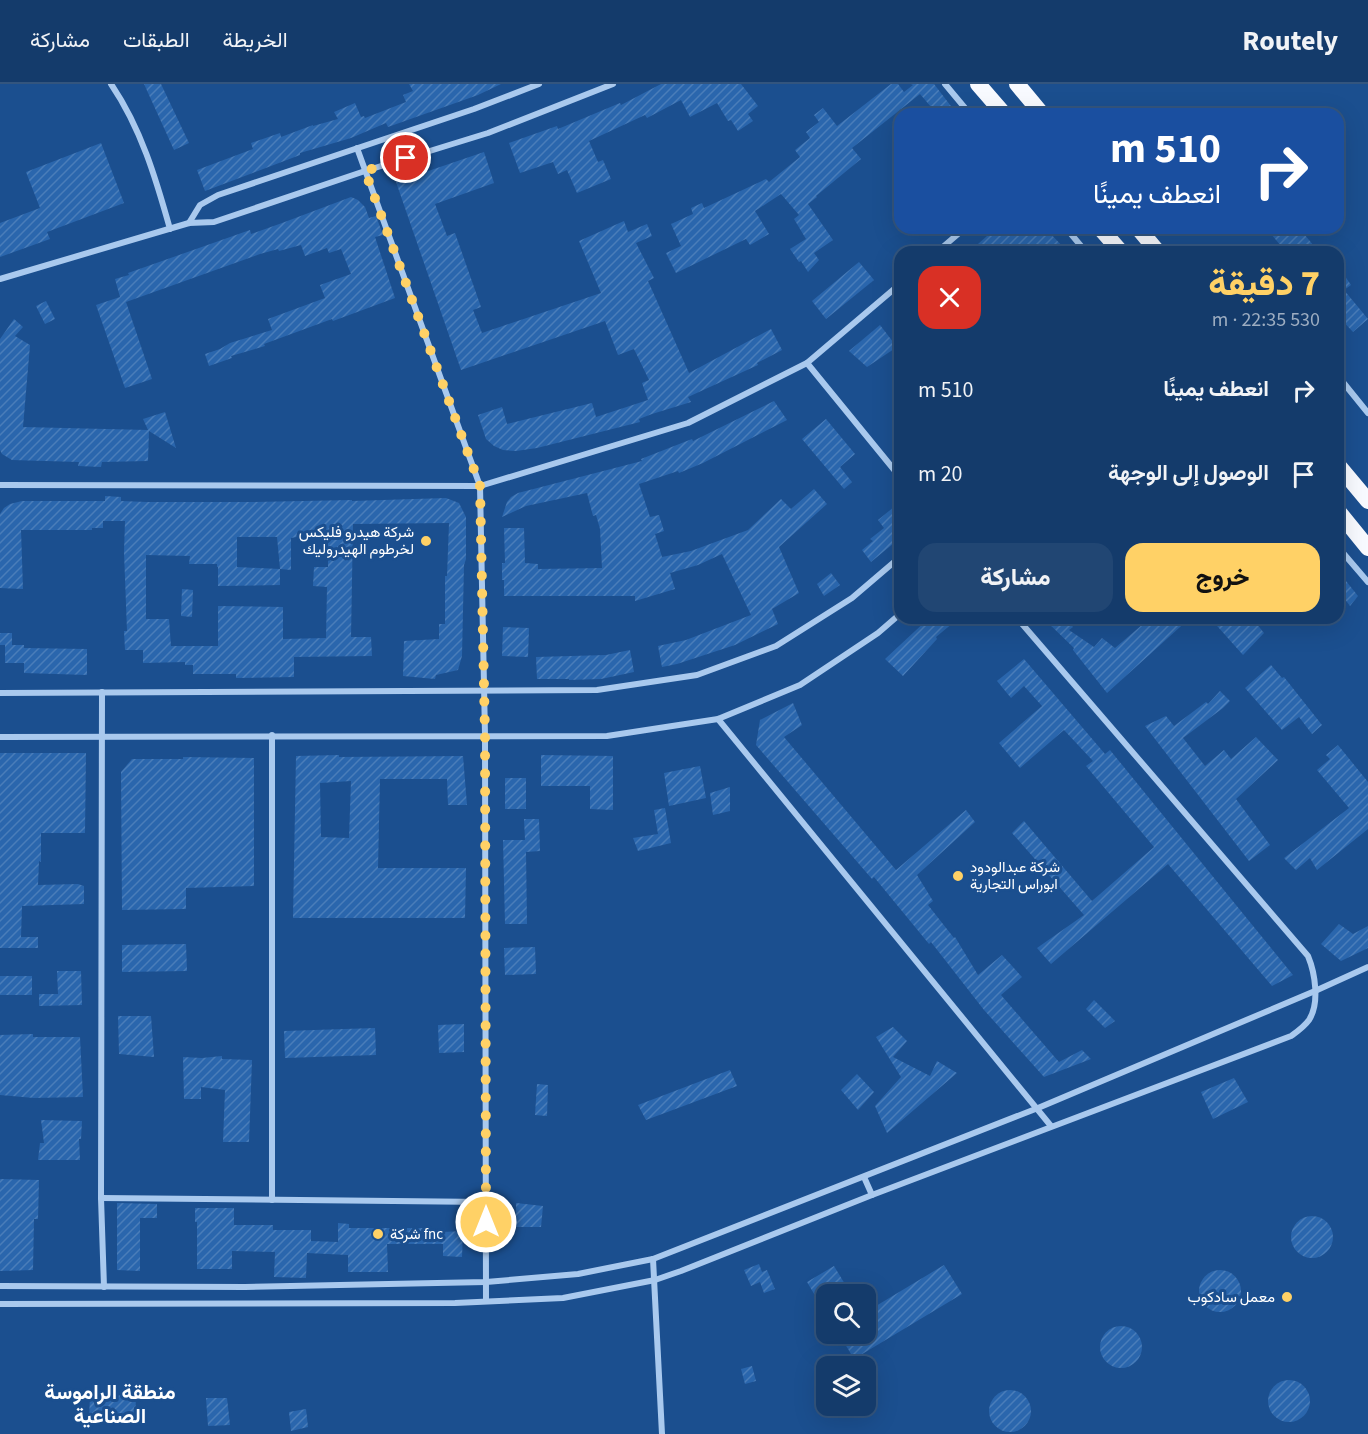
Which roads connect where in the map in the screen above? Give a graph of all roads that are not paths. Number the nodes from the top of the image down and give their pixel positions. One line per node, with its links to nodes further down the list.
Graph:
1 (111, 84): 13 (street)
2 (539, 84): 10 (street)
3 (613, 84): 11 (street)
4 (945, 84): 7 (street)
5 (978, 84): 8 (highway)
6 (1017, 84): 9 (highway)
7 (965, 108)
8 (999, 108)
9 (1037, 108)
10 (357, 148): 11 (street); 12 (street)
11 (365, 171): 12 (street); 30 (street)
12 (189, 223): 13 (street)
13 (170, 229): 22 (street)
14 (958, 234): 18 (street)
15 (1070, 234): 19 (street)
16 (1106, 234): 20 (highway)
17 (1143, 234): 21 (highway)
18 (944, 246)
19 (1081, 246)
20 (1116, 246)
21 (1153, 246)
22 (0, 279)
23 (894, 289): 24 (street)
24 (807, 363): 27 (street); 30 (street)
25 (1344, 383): 26 (street)
26 (1368, 413)
27 (894, 470)
28 (1344, 472): 31 (highway)
29 (0, 485): 30 (street)
30 (480, 486): 39 (street)
31 (1368, 501)
32 (1344, 518): 33 (highway)
33 (1368, 548)
34 (1344, 554): 36 (street)
35 (894, 562): 39 (street)
36 (1368, 582)
37 (894, 619): 42 (street)
38 (1022, 624): 48 (street)
39 (484, 690): 40 (street); 45 (street)
40 (102, 692): 41 (street); 43 (street)
41 (0, 693)
42 (718, 718): 45 (street); 49 (street)
43 (102, 735): 44 (street); 46 (street); 53 (street)
44 (272, 735): 45 (street); 54 (street)
45 (485, 735): 55 (street)
46 (0, 737)
47 (1368, 966): 48 (street)
48 (1315, 991): 49 (street); 50 (street)
49 (1038, 1108): 50 (street); 51 (street)
50 (1051, 1126): 52 (street)
51 (864, 1177): 52 (street); 56 (street)
52 (872, 1195): 57 (street)
53 (101, 1198): 54 (street); 60 (street)
54 (272, 1200): 55 (street)
55 (486, 1202): 58 (street)
56 (653, 1259): 57 (street); 58 (street)
57 (655, 1280): 61 (street); 63 (street)
58 (486, 1282): 60 (street); 61 (street)
59 (0, 1286): 60 (street)
60 (104, 1287)
61 (486, 1301): 62 (street)
62 (0, 1304)
63 (662, 1434)

